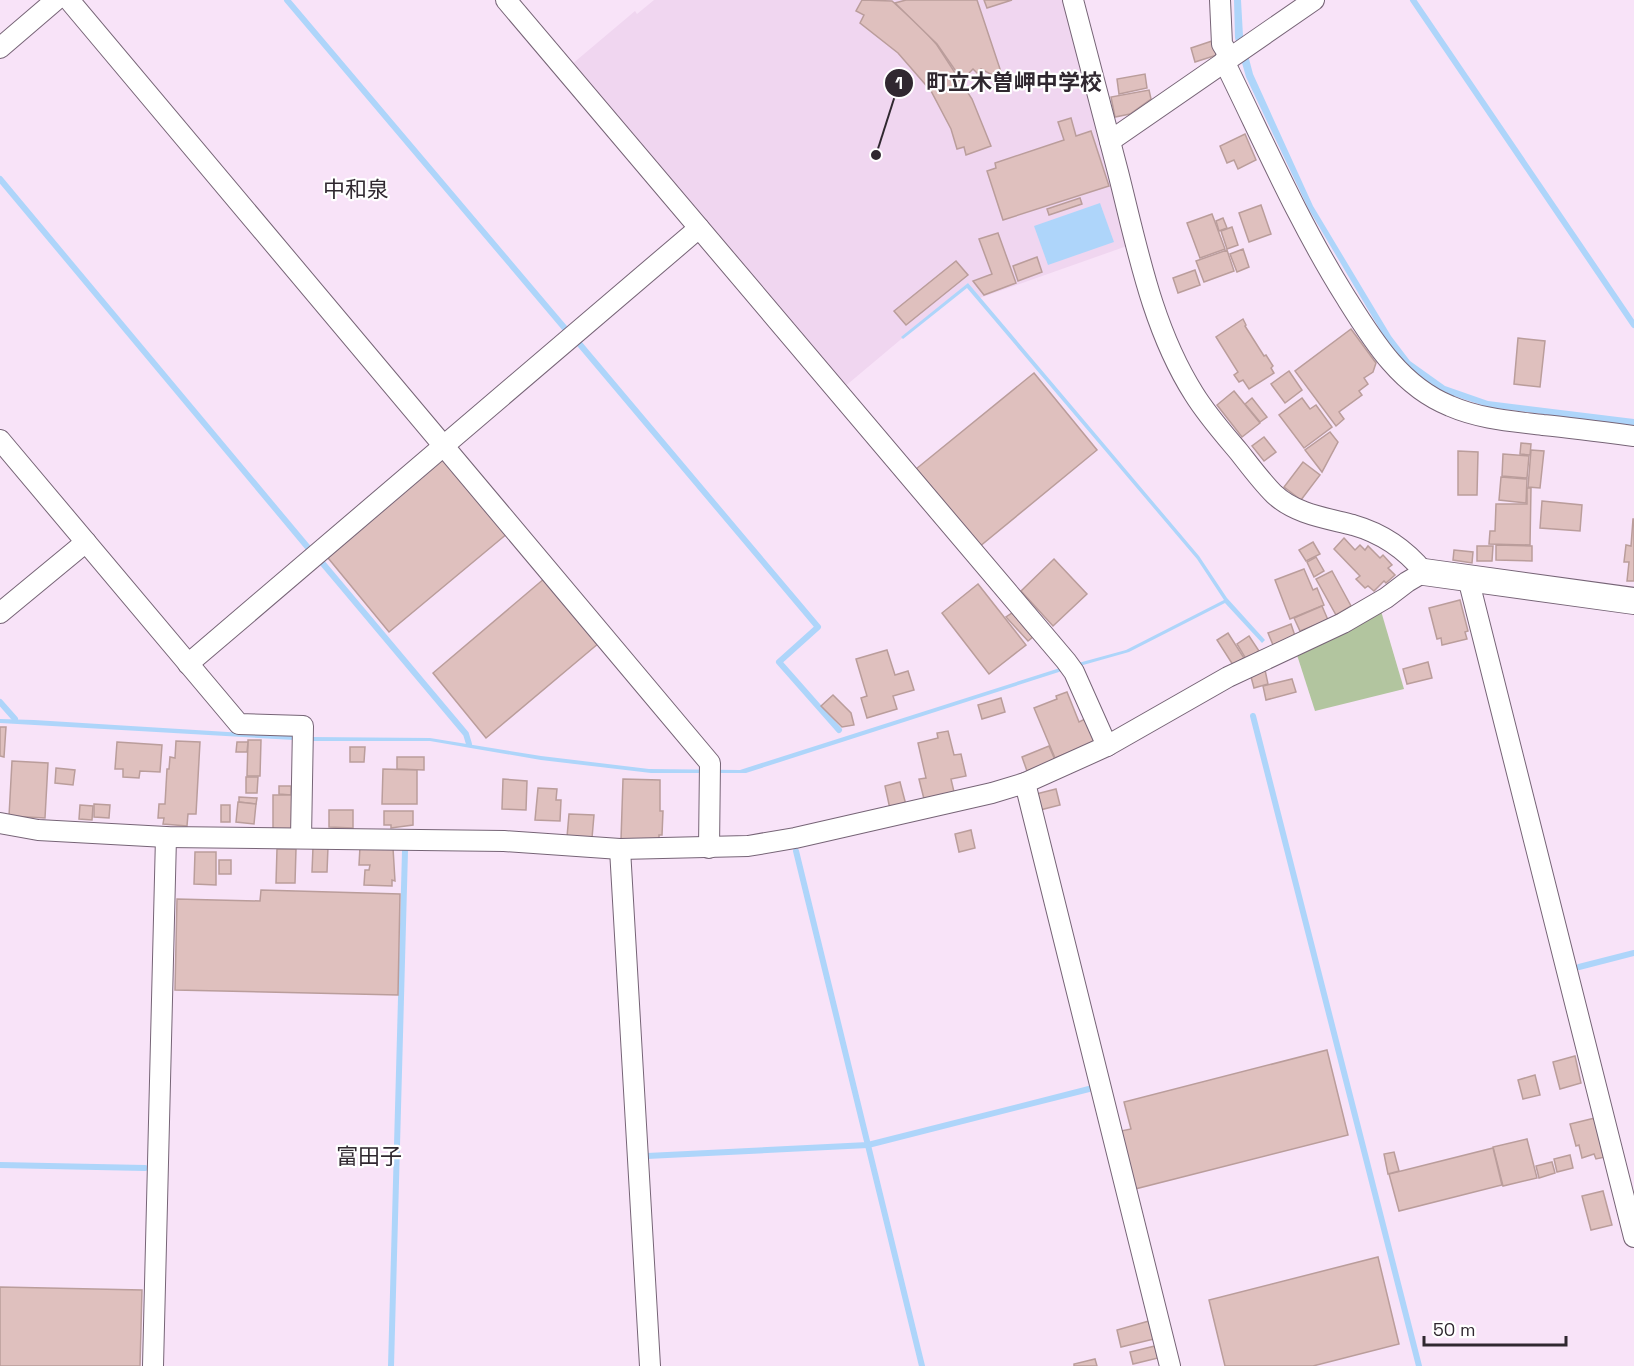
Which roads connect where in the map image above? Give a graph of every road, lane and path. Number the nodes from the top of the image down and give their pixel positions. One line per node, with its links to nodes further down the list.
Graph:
1 (57, 0): 7 (street)
2 (69, 0): 13 (street)
3 (506, 0): 10 (street)
4 (1073, 0): 9 (street)
5 (1220, 0): 8 (street)
6 (1314, 0): 8 (street)
7 (0, 48)
8 (1234, 54): 9 (street); 11 (street)
9 (1110, 141): 15 (street)
10 (699, 228): 13 (street); 20 (street)
11 (1634, 436)
12 (0, 440): 14 (street)
13 (443, 446): 19 (street); 25 (street)
14 (86, 542): 18 (street); 19 (street)
15 (1424, 572): 16 (street); 20 (street)
16 (1468, 578): 17 (street); 27 (street)
17 (1634, 601)
18 (0, 613)
19 (188, 664): 24 (street)
20 (1107, 746): 21 (street)
21 (1025, 783): 25 (street); 30 (street)
22 (0, 823): 23 (street)
23 (166, 837): 24 (street); 28 (street)
24 (301, 838): 26 (street)
25 (709, 848): 26 (street)
26 (620, 849): 29 (street)
27 (1634, 1237)
28 (153, 1366)
29 (650, 1366)
30 (1170, 1366)

